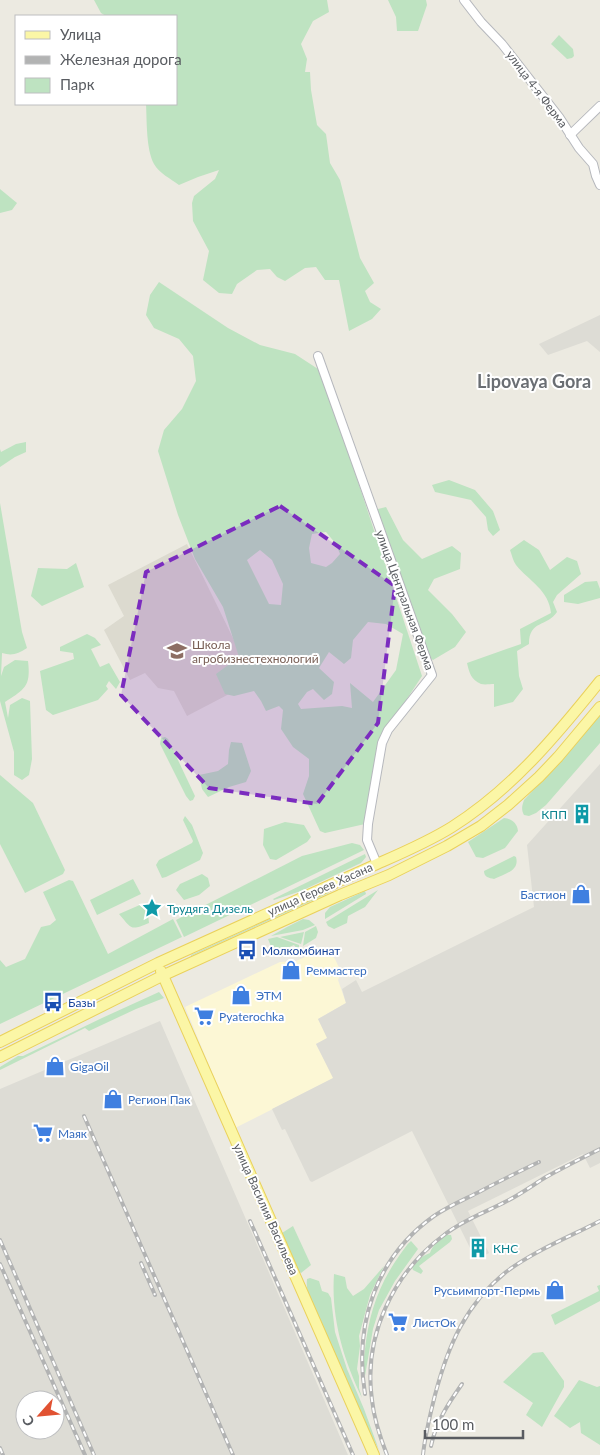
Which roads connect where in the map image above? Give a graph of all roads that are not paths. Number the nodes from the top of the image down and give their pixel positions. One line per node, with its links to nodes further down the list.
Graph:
1 (464, 0): 3 (street, улица 4-я Ферма)
2 (600, 106): 3 (street)
3 (570, 135): 4 (street, улица 4-я Ферма)
4 (600, 185)
5 (318, 356): 8 (street, улица Центральная Ферма)
6 (600, 681): 8 (main road, улица Героев Хасана)
7 (600, 707): 10 (main road, улица Героев Хасана)
8 (377, 864): 9 (main road, улица Героев Хасана)
9 (158, 963): 10 (main road, улица Василия Васильева); 11 (main road, улица Героев Хасана)
10 (164, 975): 12 (main road, улица Героев Хасана); 13 (main road, улица Василия Васильева)
11 (0, 1042)
12 (0, 1057)
13 (374, 1455)

